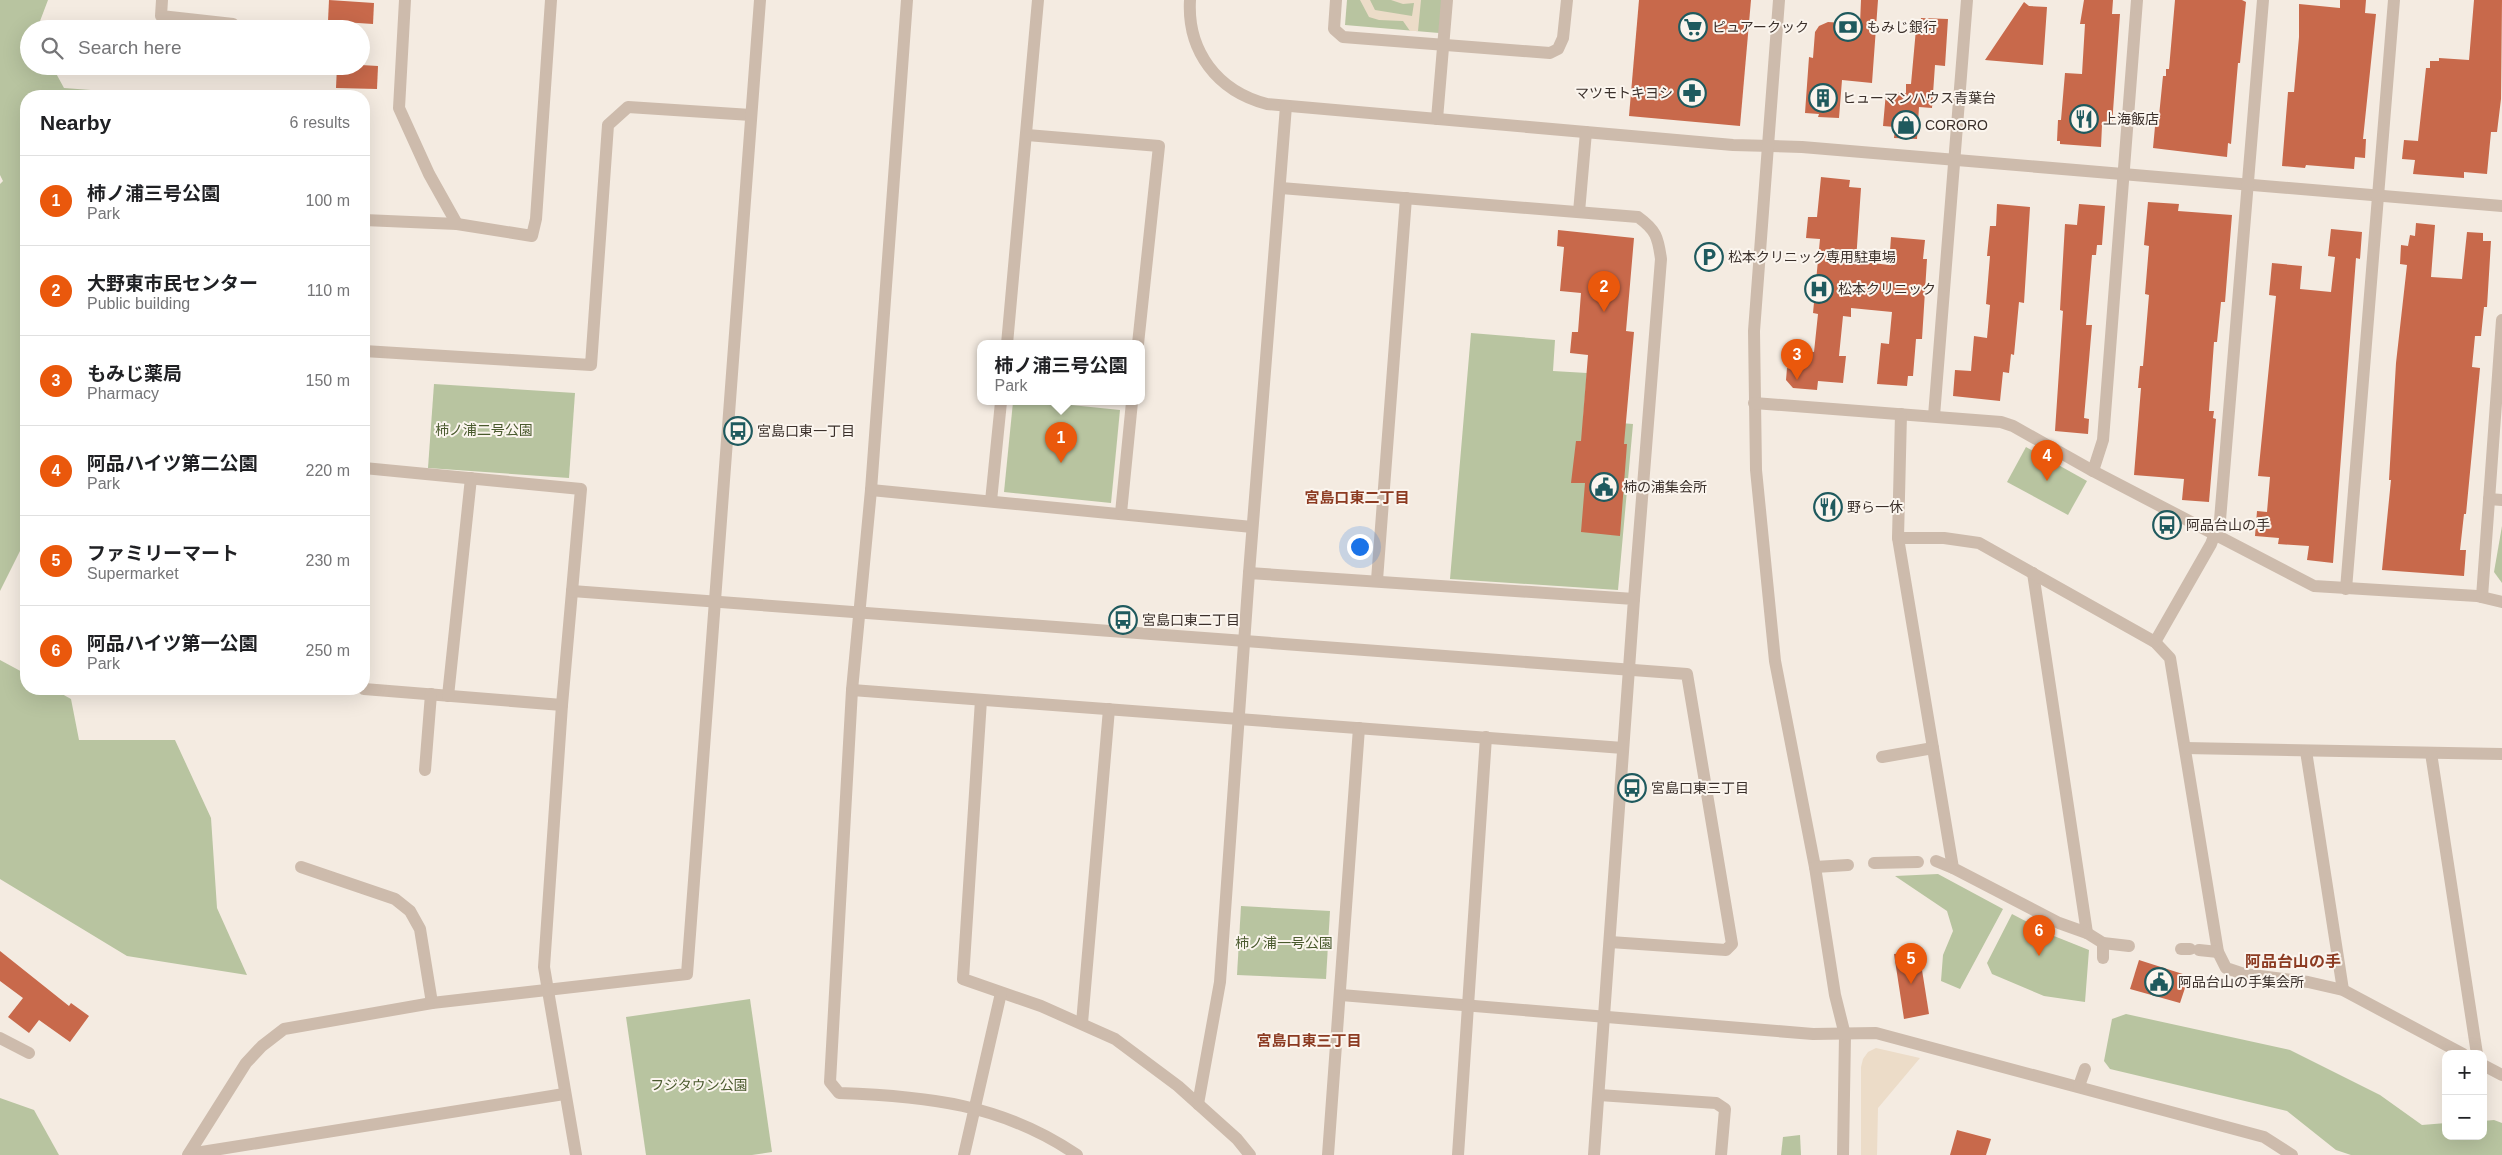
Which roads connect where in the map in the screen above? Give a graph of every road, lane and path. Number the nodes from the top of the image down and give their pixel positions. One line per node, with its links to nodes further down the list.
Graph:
1 (162, 0): 16 (street)
2 (405, 0): 33 (street)
3 (551, 0): 33 (street)
4 (760, 0): 19 (street)
5 (907, 0): 46 (street)
6 (1038, 0): 22 (street)
7 (1190, 0): 18 (street)
8 (1336, 0): 17 (street)
9 (1447, 0): 17 (street)
10 (1567, 0): 17 (street)
11 (1779, 0): 23 (street)
12 (1967, 0): 24 (street)
13 (2137, 0): 25 (street)
14 (2263, 0): 26 (street)
15 (2394, 0): 28 (street)
16 (197, 20)
17 (1443, 44): 20 (street)
18 (1286, 106): 20 (street); 27 (street)
19 (751, 115): 37 (street); 60 (street)
20 (1437, 119): 21 (street)
21 (1586, 132): 23 (street); 31 (street)
22 (1027, 135): 35 (street); 36 (street)
23 (1768, 147): 24 (street); 38 (street)
24 (1954, 160): 25 (street); 42 (street)
25 (2124, 174): 26 (street); 44 (street)
26 (2248, 184): 28 (street); 51 (street)
27 (1281, 188): 29 (street); 50 (street)
28 (2378, 195): 30 (street); 56 (street)
29 (1406, 198): 31 (street); 55 (street)
30 (2502, 206)
31 (1579, 212): 59 (street)
32 (370, 220): 33 (street)
33 (457, 224)
34 (2502, 320): 47 (street)
35 (1007, 340)
36 (1138, 340)
37 (370, 351)
38 (1754, 403): 41 (street); 89 (street)
39 (1001, 405): 48 (street)
40 (1132, 405): 49 (street)
41 (1901, 414): 42 (street); 52 (street)
42 (1934, 416): 44 (street)
43 (370, 469): 45 (street)
44 (2093, 471): 51 (street)
45 (471, 478): 57 (street); 69 (street)
46 (871, 490): 48 (street); 62 (street)
47 (2496, 500): 58 (street)
48 (991, 501): 49 (street)
49 (1121, 513): 50 (street)
50 (1252, 527): 53 (street)
51 (2215, 535): 56 (street); 64 (street)
52 (1898, 538): 54 (street); 77 (street)
53 (1249, 573): 55 (street); 63 (street)
54 (2033, 573): 64 (street); 91 (street)
55 (1377, 580): 59 (street)
56 (2346, 589): 58 (street)
57 (572, 591): 60 (street); 71 (street)
58 (2482, 597): 61 (street)
59 (1634, 599): 65 (street)
60 (715, 601): 62 (street); 98 (street)
61 (2502, 602)
62 (859, 612): 63 (street); 67 (street)
63 (1243, 642): 65 (street); 73 (street)
64 (2155, 642): 78 (street)
65 (1629, 670): 76 (street); 92 (street)
66 (370, 689): 68 (street)
67 (852, 690): 70 (street); 118 (street)
68 (431, 694): 69 (street); 83 (street)
69 (448, 696): 71 (street)
70 (981, 700): 72 (street); 100 (street)
71 (562, 705): 98 (street)
72 (1109, 708): 73 (street); 105 (street)
73 (1238, 719): 74 (street); 117 (street)
74 (1359, 728): 75 (street); 101 (street)
75 (1486, 737): 76 (street); 103 (street)
76 (1624, 748): 92 (street)
77 (1933, 748): 82 (street); 90 (street)
78 (2184, 748): 79 (street); 96 (street)
79 (2306, 751): 80 (street); 99 (street)
80 (2431, 752): 81 (street); 109 (street)
81 (2502, 754)
82 (1882, 757)
83 (425, 770)
84 (1936, 861): 90 (street)
85 (1918, 862): 86 (street)
86 (1874, 864)
87 (1848, 865): 89 (street)
88 (301, 867): 102 (street)
89 (1815, 867): 106 (street)
90 (1953, 868): 91 (street)
91 (2087, 933): 93 (street)
92 (1610, 942): 104 (street)
93 (2103, 943): 94 (street); 97 (street)
94 (2130, 946)
95 (2190, 949): 96 (street)
96 (2218, 952): 99 (street)
97 (2103, 958)
98 (548, 990): 102 (street); 115 (street)
99 (2343, 990): 108 (street)
100 (1001, 993): 105 (street); 118 (street)
101 (1341, 995): 103 (street); 124 (street)
102 (432, 1002): 119 (street)
103 (1468, 1004): 104 (street); 125 (street)
104 (1604, 1017): 106 (street); 116 (street)
105 (1082, 1023): 117 (street)
106 (1845, 1035): 114 (street); 128 (street)
107 (0, 1038): 110 (street)
108 (2456, 1050)
109 (2476, 1050)
110 (29, 1053)
111 (2487, 1066): 113 (street)
112 (2085, 1068): 114 (street)
113 (2502, 1074)
114 (2079, 1086): 129 (street)
115 (564, 1094): 119 (street); 120 (street)
116 (1598, 1095): 126 (street); 127 (street)
117 (1198, 1104): 123 (street)
118 (974, 1108): 121 (street); 122 (street)
119 (188, 1154)
120 (576, 1155)
121 (964, 1155)
122 (1077, 1155)
123 (1250, 1155)
124 (1328, 1155)
125 (1458, 1155)
126 (1594, 1155)
127 (1722, 1155)
128 (1843, 1155)
129 (2292, 1155)

